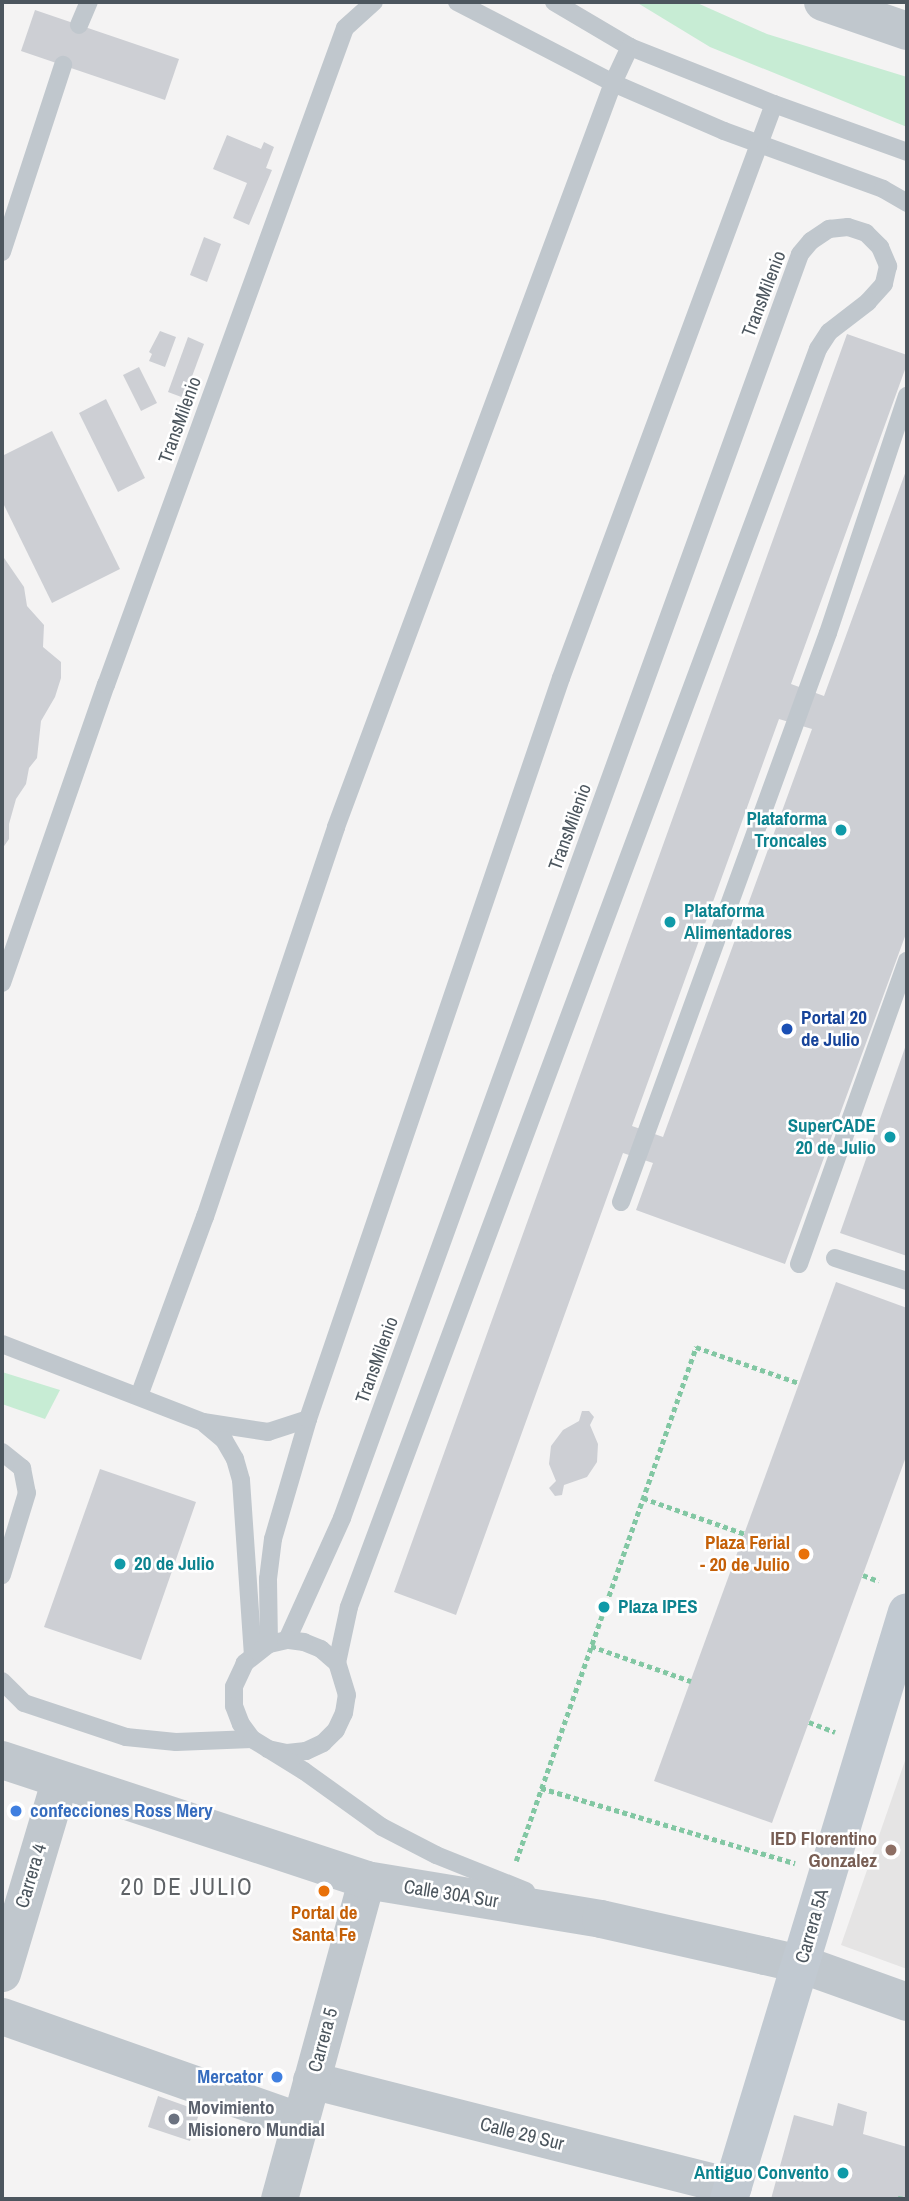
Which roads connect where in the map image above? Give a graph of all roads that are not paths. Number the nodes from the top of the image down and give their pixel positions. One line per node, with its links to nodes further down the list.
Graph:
1 (89, 2): 6 (lane)
2 (374, 2): 18 (lane, TransMilenio)
3 (457, 2): 10 (lane)
4 (554, 2): 8 (lane)
5 (822, 2): 7 (street)
6 (79, 25)
7 (907, 31)
8 (630, 47): 10 (lane); 11 (lane)
9 (62, 65): 15 (lane)
10 (613, 83): 12 (lane); 24 (lane)
11 (774, 104): 12 (lane); 13 (lane)
12 (758, 144): 14 (lane); 25 (lane)
13 (907, 152)
14 (907, 203)
15 (2, 252)
16 (907, 396): 19 (lane)
17 (907, 961): 21 (lane)
18 (2, 983)
19 (621, 1202)
20 (835, 1258): 22 (lane)
21 (799, 1264)
22 (907, 1281)
23 (2, 1344): 24 (lane)
24 (139, 1396): 26 (lane)
25 (308, 1419): 26 (lane); 31 (lane)
26 (203, 1422): 32 (lane)
27 (2, 1452): 28 (lane)
28 (2, 1575)
29 (907, 1612): 41 (main road, Carrera 5A)
30 (287, 1640): 31 (lane, TransMilenio); 33 (lane, TransMilenio); 33 (lane, TransMilenio)
31 (269, 1644): 32 (lane, TransMilenio)
32 (253, 1654): 35 (lane, TransMilenio)
33 (337, 1663): 36 (lane, TransMilenio)
34 (2, 1681): 35 (lane)
35 (253, 1739): 36 (lane, TransMilenio)
36 (268, 1749): 40 (lane, TransMilenio)
37 (2, 1760): 38 (street, Calle 30A Sur)
38 (60, 1779): 39 (street, Calle 30A Sur); 42 (street, Carrera 4)
39 (366, 1880): 40 (street, Calle 30A Sur); 45 (street, Carrera 5)
40 (601, 1919): 41 (street, Calle 30A Sur)
41 (801, 1964): 43 (street, Calle 30A Sur); 47 (main road, Carrera 5A)
42 (2, 1973)
43 (907, 2002)
44 (2, 2016): 46 (street)
45 (311, 2080): 46 (street, Carrera 5); 47 (street, Calle 29 Sur)
46 (300, 2122): 48 (street, Carrera 5)
47 (731, 2193)
48 (279, 2199)

